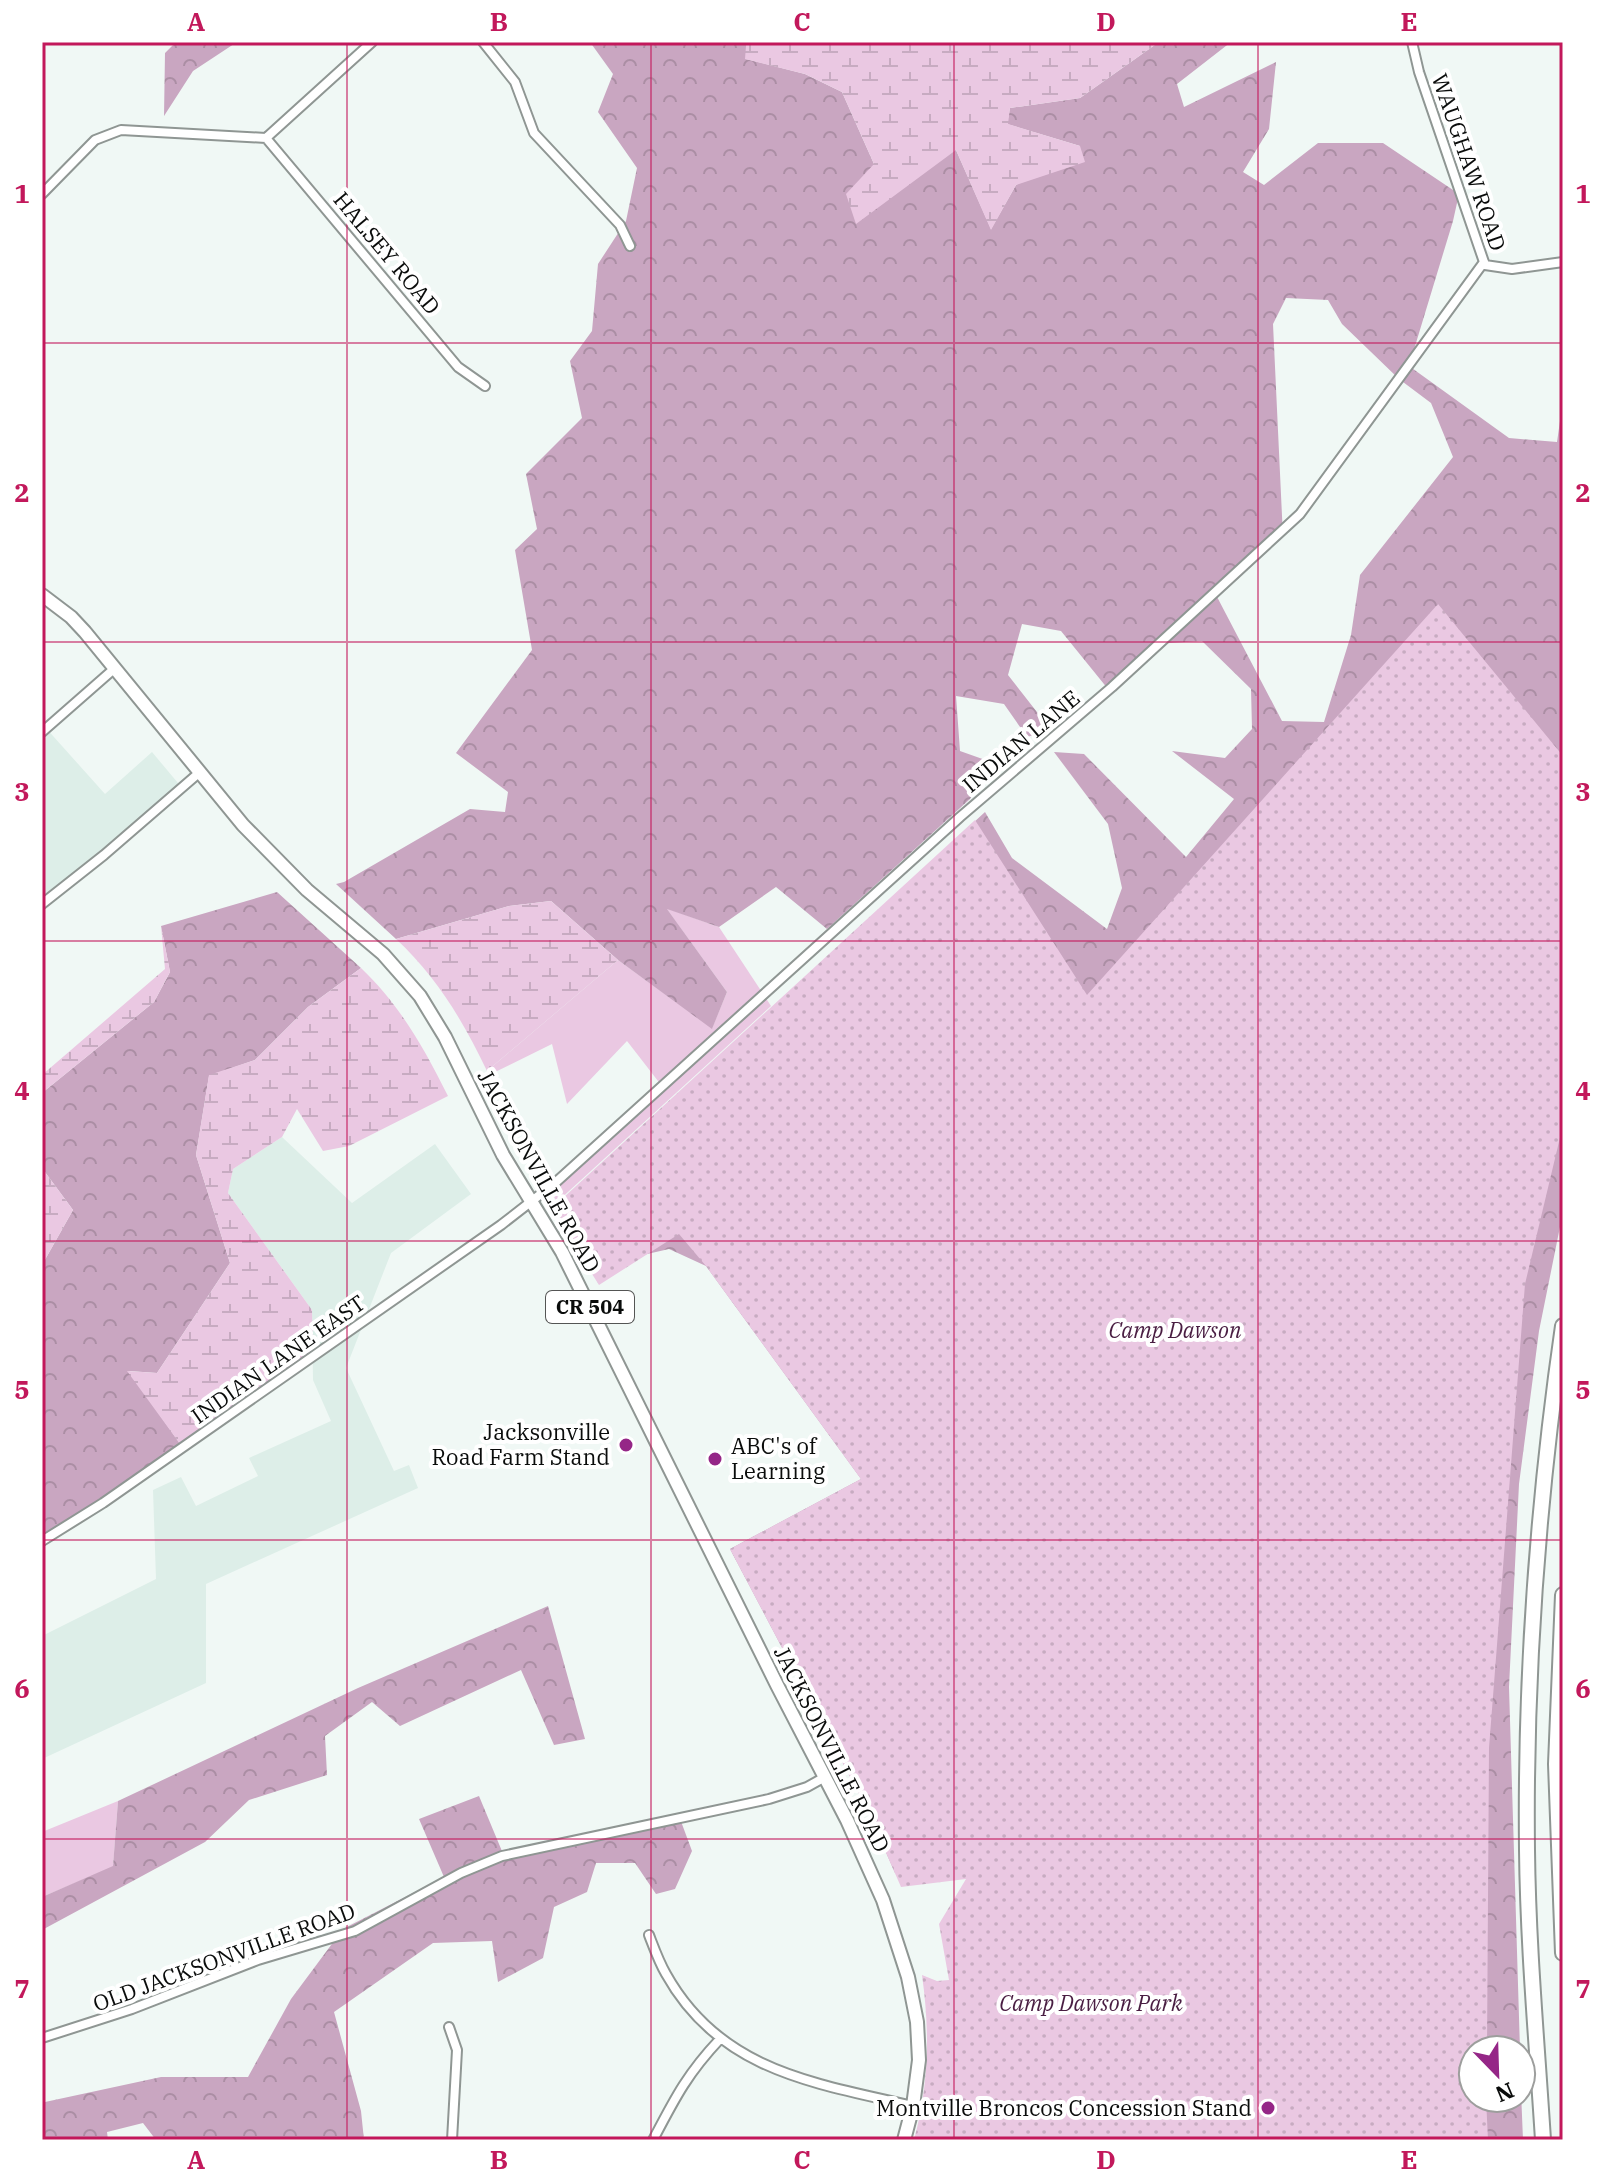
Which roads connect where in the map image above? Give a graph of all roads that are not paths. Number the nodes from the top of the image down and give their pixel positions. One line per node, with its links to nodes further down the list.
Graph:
1 (372, 42): 4 (street)
2 (483, 42): 8 (street)
3 (1412, 42): 9 (street, WAUGHAW ROAD)
4 (266, 138): 6 (street); 11 (street, HALSEY ROAD)
5 (42, 176): 6 (street)
6 (51, 186): 7 (street)
7 (42, 194)
8 (630, 246)
9 (1484, 262): 10 (street, WAUGHAW ROAD); 17 (street, INDIAN LANE)
10 (1563, 262)
11 (485, 386)
12 (42, 595): 13 (main road, JACKSONVILLE ROAD / CR 504)
13 (115, 668): 14 (street); 15 (main road, JACKSONVILLE ROAD / CR 504)
14 (42, 732)
15 (200, 772): 16 (street); 17 (main road, JACKSONVILLE ROAD / CR 504)
16 (42, 904)
17 (531, 1202): 19 (street, INDIAN LANE EAST); 21 (main road, JACKSONVILLE ROAD / CR 504)
18 (1563, 1326): 31 (highway)
19 (42, 1541)
20 (1563, 1595): 23 (highway)
21 (825, 1777): 25 (street, OLD JACKSONVILLE ROAD); 27 (main road, JACKSONVILLE ROAD / CR 504)
22 (649, 1935): 26 (street)
23 (1563, 1953)
24 (449, 2027): 28 (street)
25 (42, 2038)
26 (720, 2039): 27 (street); 29 (street)
27 (913, 2106): 30 (main road, JACKSONVILLE ROAD / CR 504)
28 (452, 2140)
29 (653, 2140)
30 (904, 2140)
31 (1543, 2140)

